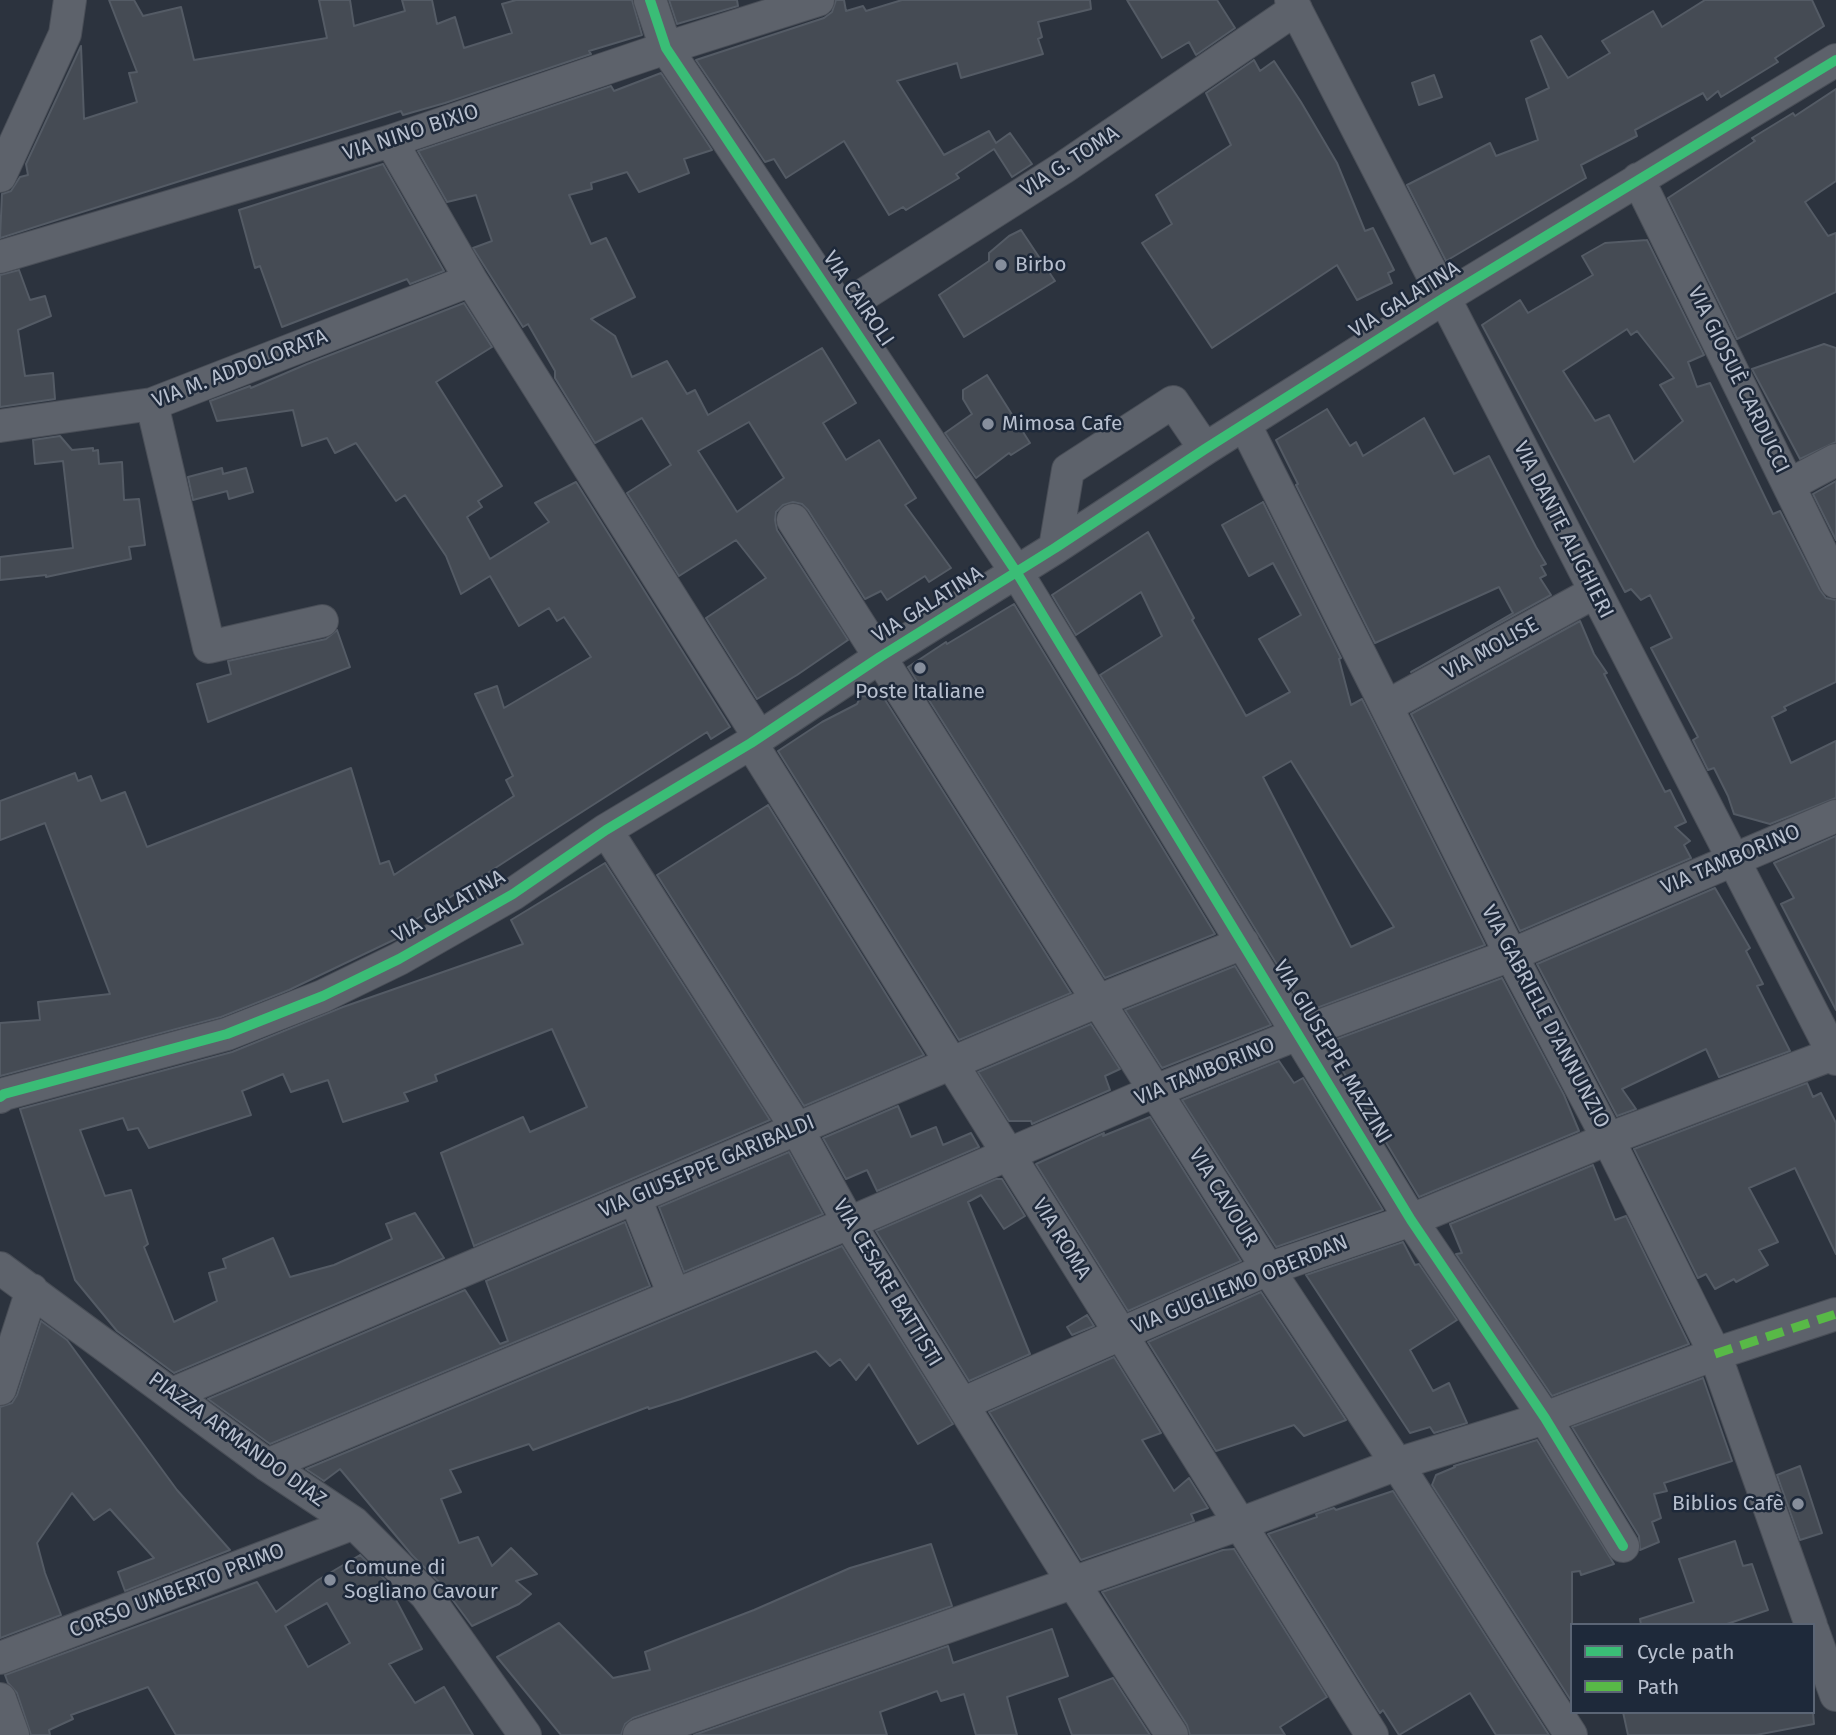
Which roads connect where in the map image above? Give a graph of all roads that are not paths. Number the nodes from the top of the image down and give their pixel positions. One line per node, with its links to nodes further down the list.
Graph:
1 (70, 0): 8 (street)
2 (650, 0): 5 (street, VIA CAIROLI)
3 (818, 0): 5 (street, VIA NINO BIXIO)
4 (1294, 5): 12 (street, VIA DANTE ALIGHIERI); 13 (street, VIA G. TOMA)
5 (666, 48): 7 (street, VIA NINO BIXIO); 13 (street, VIA CAIROLI)
6 (1836, 60): 9 (street, VIA GALATINA)
7 (391, 141): 10 (street, VIA NINO BIXIO); 11 (street, VIA ROMA)
8 (0, 176)
9 (1638, 179): 12 (street, VIA GALATINA); 19 (street, VIA GIOSUÈ CARDUCCI)
10 (0, 257)
11 (471, 280): 14 (street, VIA M. ADDOLORATA); 28 (street, VIA ROMA)
12 (1444, 298): 15 (street, VIA GALATINA); 24 (street, VIA DANTE ALIGHIERI)
13 (841, 309): 22 (street, VIA CAIROLI)
14 (152, 404): 16 (street, VIA M. ADDOLORATA); 25 (street)
15 (1245, 425): 17 (street, VIA GALATINA); 27 (street, VIA GABRIELE D'ANNUNZIO)
16 (0, 426)
17 (1205, 449): 21 (street, VIA GALATINA); 21 (street)
18 (1836, 460): 19 (street)
19 (1790, 485): 23 (street, VIA GIOSUÈ CARDUCCI)
20 (793, 520): 26 (street, VIA CAVOUR)
21 (1055, 548): 22 (street, VIA GALATINA)
22 (1017, 573): 26 (street, VIA GALATINA); 32 (street, VIA GIUSEPPE MAZZINI)
23 (1836, 582)
24 (1595, 592): 27 (street, VIA MOLISE); 31 (street, VIA DANTE ALIGHIERI)
25 (322, 621)
26 (880, 657): 28 (street, VIA GALATINA); 34 (street, VIA CAVOUR)
27 (1387, 706): 33 (street, VIA GABRIELE D'ANNUNZIO)
28 (755, 740): 30 (street, VIA GALATINA); 37 (street, VIA ROMA)
29 (1836, 816): 31 (street, VIA TAMBORINO)
30 (606, 830): 39 (street, VIA GALATINA); 40 (street, VIA CESARE BATTISTI)
31 (1733, 858): 33 (street, VIA TAMBORINO); 36 (street, VIA DANTE ALIGHIERI)
32 (1243, 943): 34 (street, VIA GIUSEPPE GARIBALDI); 35 (street, VIA GIUSEPPE MAZZINI)
33 (1511, 954): 35 (street, VIA TAMBORINO); 41 (street, VIA GABRIELE D'ANNUNZIO)
34 (1098, 1001): 37 (street, VIA GIUSEPPE GARIBALDI); 38 (street, VIA CAVOUR)
35 (1298, 1034): 38 (street, VIA TAMBORINO); 44 (street, VIA GIUSEPPE MAZZINI)
36 (1835, 1055): 41 (street, VIA GUGLIEMO OBERDAN)
37 (951, 1063): 40 (street, VIA GIUSEPPE GARIBALDI); 42 (street, VIA ROMA)
38 (1155, 1091): 42 (street, VIA TAMBORINO); 47 (street, VIA CAVOUR)
39 (0, 1097)
40 (797, 1129): 43 (street, VIA GIUSEPPE GARIBALDI); 45 (street, VIA CESARE BATTISTI)
41 (1608, 1139): 44 (street, VIA GUGLIEMO OBERDAN); 52 (street, VIA GABRIELE D'ANNUNZIO)
42 (1009, 1155): 45 (street, VIA TAMBORINO); 51 (street, VIA ROMA)
43 (635, 1198): 49 (street); 54 (street, VIA GIUSEPPE GARIBALDI)
44 (1411, 1220): 47 (street, VIA GUGLIEMO OBERDAN); 56 (street, VIA GIUSEPPE MAZZINI)
45 (849, 1223): 49 (street, VIA TAMBORINO); 55 (street, VIA CESARE BATTISTI)
46 (0, 1268): 48 (street, PIAZZA ARMANDO DIAZ)
47 (1268, 1269): 51 (street, VIA GUGLIEMO OBERDAN); 57 (street, VIA CAVOUR)
48 (32, 1290): 53 (street); 54 (street, PIAZZA ARMANDO DIAZ)
49 (674, 1295): 58 (street, VIA TAMBORINO)
50 (1836, 1314): 52 (street)
51 (1120, 1333): 55 (street, VIA GUGLIEMO OBERDAN); 60 (street, VIA ROMA)
52 (1715, 1353): 56 (street); 63 (street, VIA GABRIELE D'ANNUNZIO)
53 (0, 1389)
54 (172, 1394): 58 (street, PIAZZA ARMANDO DIAZ)
55 (962, 1404): 62 (street, VIA CESARE BATTISTI)
56 (1545, 1418): 57 (street); 61 (street, VIA GIUSEPPE MAZZINI)
57 (1397, 1464): 60 (street); 73 (street, VIA CAVOUR)
58 (267, 1465): 59 (street, PIAZZA ARMANDO DIAZ)
59 (354, 1523): 65 (street, CORSO UMBERTO PRIMO); 69 (street, PIAZZA ARMANDO DIAZ)
60 (1240, 1524): 62 (street); 72 (street, VIA ROMA)
61 (1623, 1546)
62 (1072, 1581): 70 (street); 71 (street, VIA CESARE BATTISTI)
63 (1810, 1623)
64 (1815, 1637): 66 (street)
65 (0, 1658)
66 (1836, 1695)
67 (0, 1699): 68 (street)
68 (13, 1735)
69 (525, 1735)
70 (639, 1735)
71 (1172, 1735)
72 (1372, 1735)
73 (1571, 1735)

